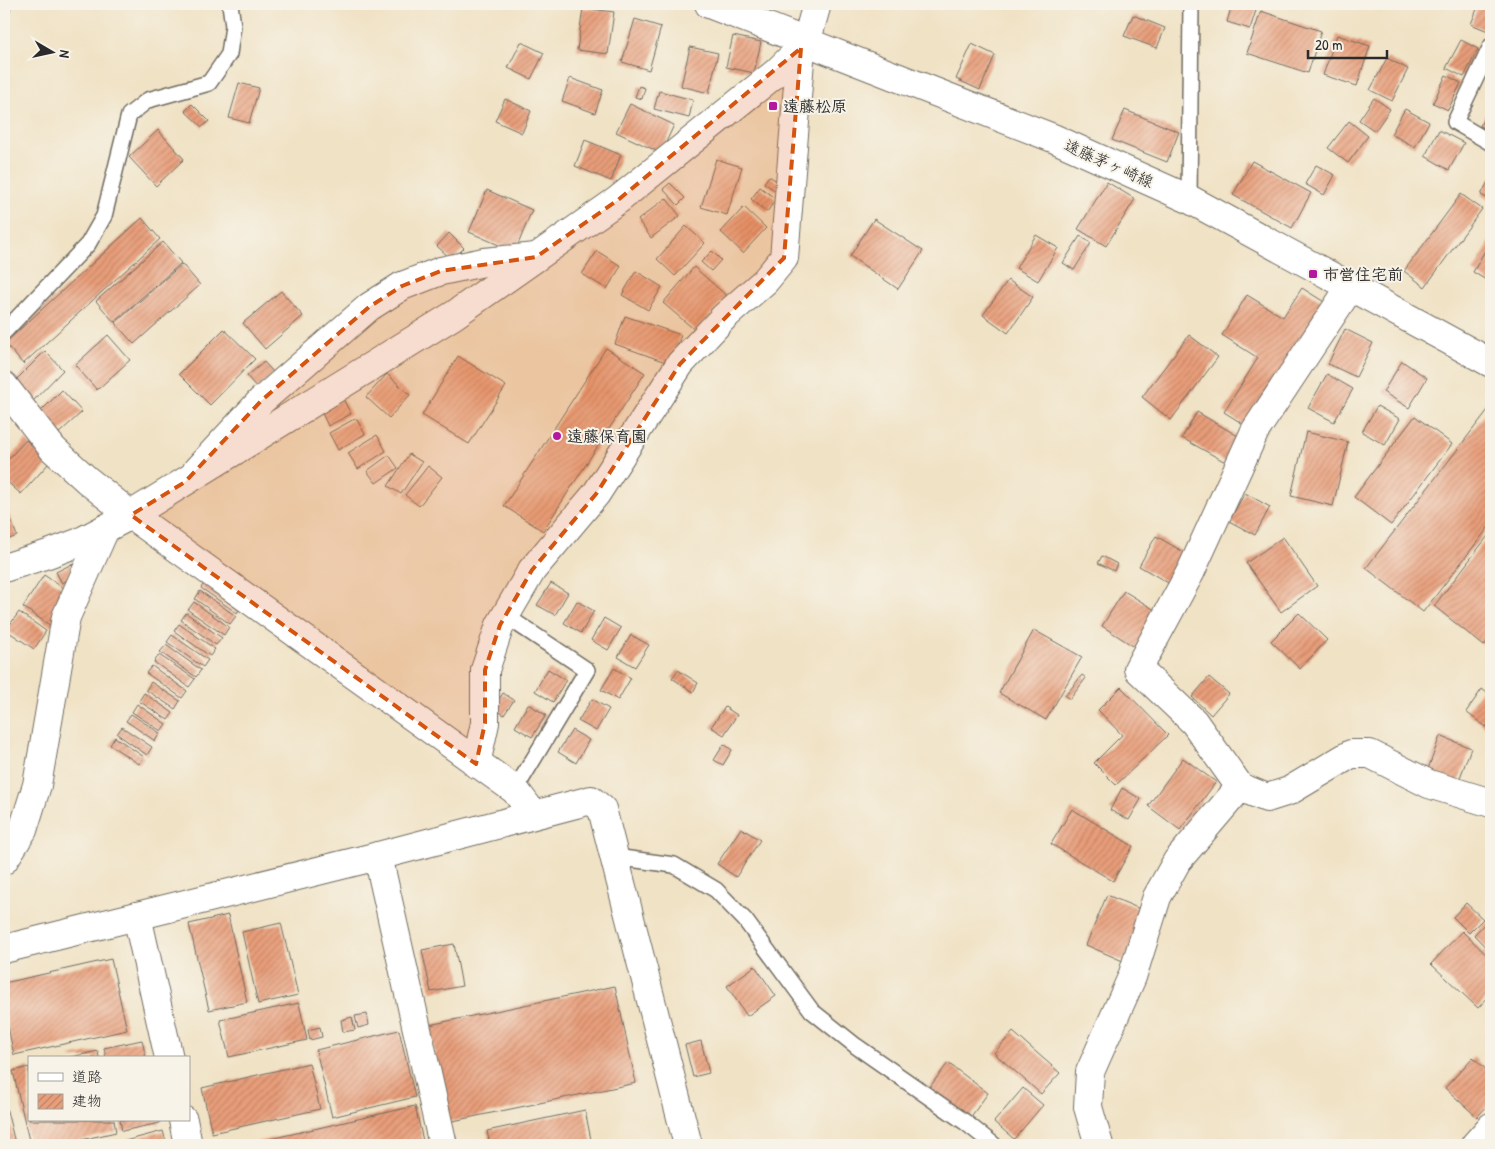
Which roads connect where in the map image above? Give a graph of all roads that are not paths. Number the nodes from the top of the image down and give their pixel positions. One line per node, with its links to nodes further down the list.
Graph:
1 (230, 4): 11 (lane)
2 (709, 4): 5 (street, 遠藤茅ヶ崎線)
3 (817, 4): 5 (street)
4 (1191, 4): 8 (lane)
5 (804, 45): 8 (street, 遠藤茅ヶ崎線); 9 (street); 18 (street)
6 (1491, 46): 7 (lane)
7 (1491, 143)
8 (1189, 199): 10 (street, 遠藤茅ヶ崎線)
9 (536, 257): 14 (street); 14 (street)
10 (1351, 286): 12 (street, 遠藤茅ヶ崎線); 20 (street)
11 (4, 332)
12 (1488, 355)
13 (4, 386): 15 (street)
14 (185, 482): 15 (street)
15 (131, 515): 16 (street); 19 (street)
16 (105, 529): 17 (street); 26 (street)
17 (4, 568)
18 (506, 616): 19 (street); 21 (lane)
19 (476, 764): 21 (street)
20 (1240, 787): 22 (street); 36 (street)
21 (515, 790): 23 (street)
22 (1491, 803)
23 (532, 814): 24 (street); 25 (street)
24 (378, 856): 27 (street); 33 (street)
25 (615, 857): 34 (street); 35 (lane)
26 (4, 860)
27 (137, 916): 28 (street); 29 (street)
28 (4, 949)
29 (169, 1056)
30 (183, 1122): 32 (street)
31 (1491, 1127): 37 (street)
32 (188, 1145)
33 (443, 1145)
34 (688, 1145)
35 (994, 1145)
36 (1099, 1145)
37 (1475, 1145)

